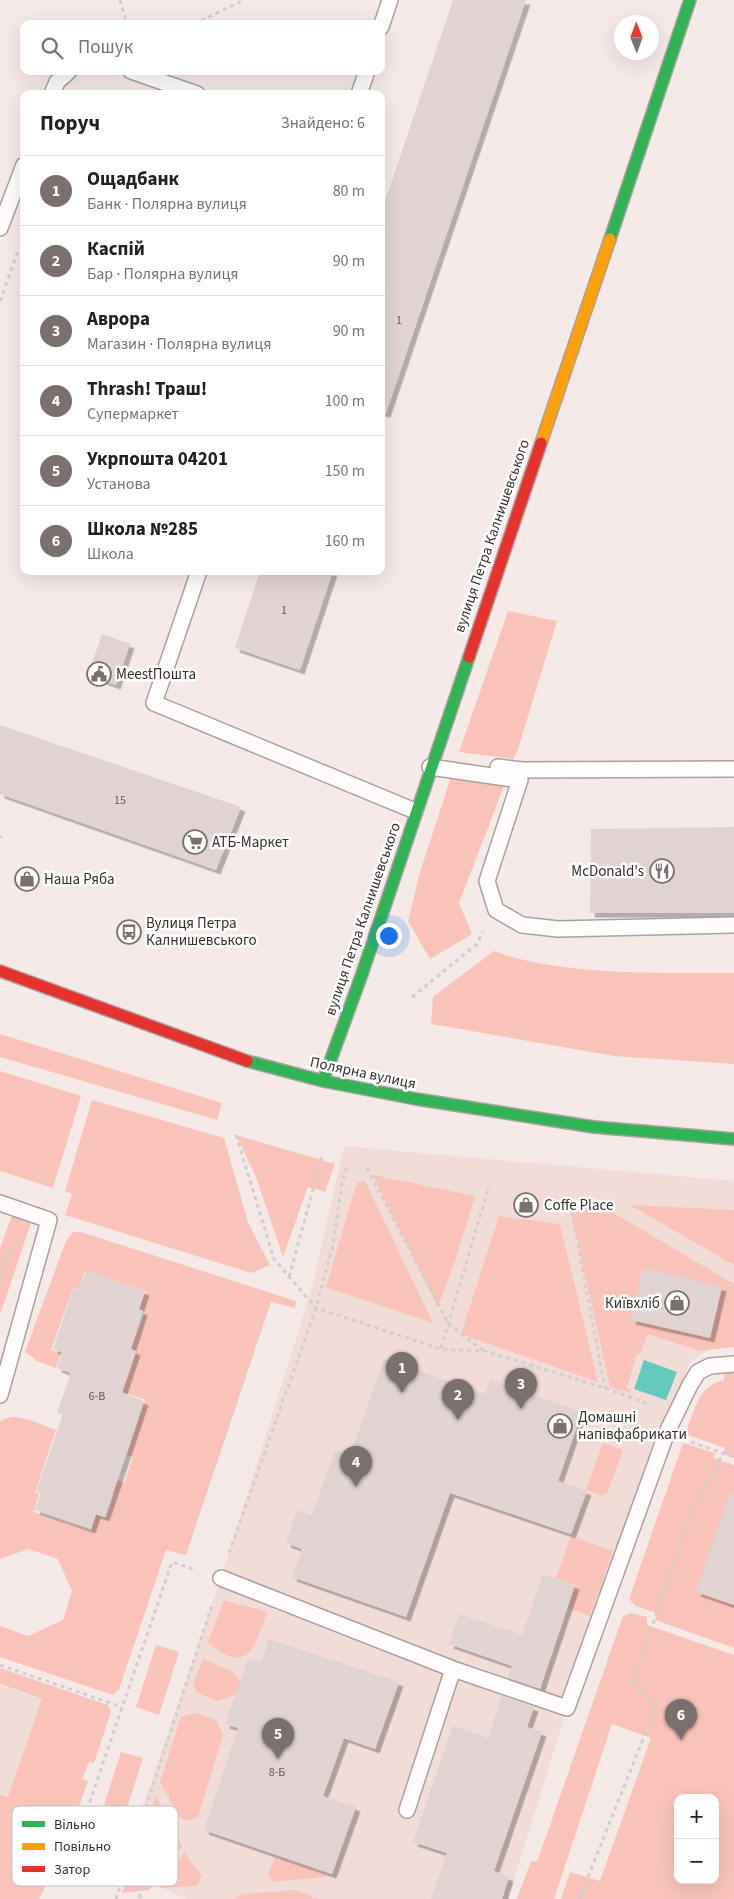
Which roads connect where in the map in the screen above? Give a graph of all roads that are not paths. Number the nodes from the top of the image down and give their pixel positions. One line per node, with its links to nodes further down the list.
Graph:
1 (390, 0): 3 (lane)
2 (690, 0): 13 (street, вулиця Петра Калнишевського)
3 (383, 20)
4 (65, 75): 7 (lane)
5 (142, 75): 8 (lane)
6 (366, 75): 9 (lane)
7 (54, 90)
8 (186, 90)
9 (360, 90)
10 (20, 176): 11 (lane)
11 (0, 228)
12 (198, 575): 15 (lane)
13 (431, 763): 14 (lane); 15 (street, вулиця Петра Калнишевського); 16 (lane)
14 (734, 769)
15 (415, 812): 18 (street, вулиця Петра Калнишевського)
16 (734, 925)
17 (0, 972): 18 (street, Полярна вулиця)
18 (323, 1081): 19 (street, Полярна вулиця)
19 (734, 1139)
20 (0, 1203): 22 (lane)
21 (734, 1364): 24 (lane)
22 (0, 1395)
23 (220, 1578): 24 (lane)
24 (453, 1669): 25 (lane)
25 (407, 1810)

